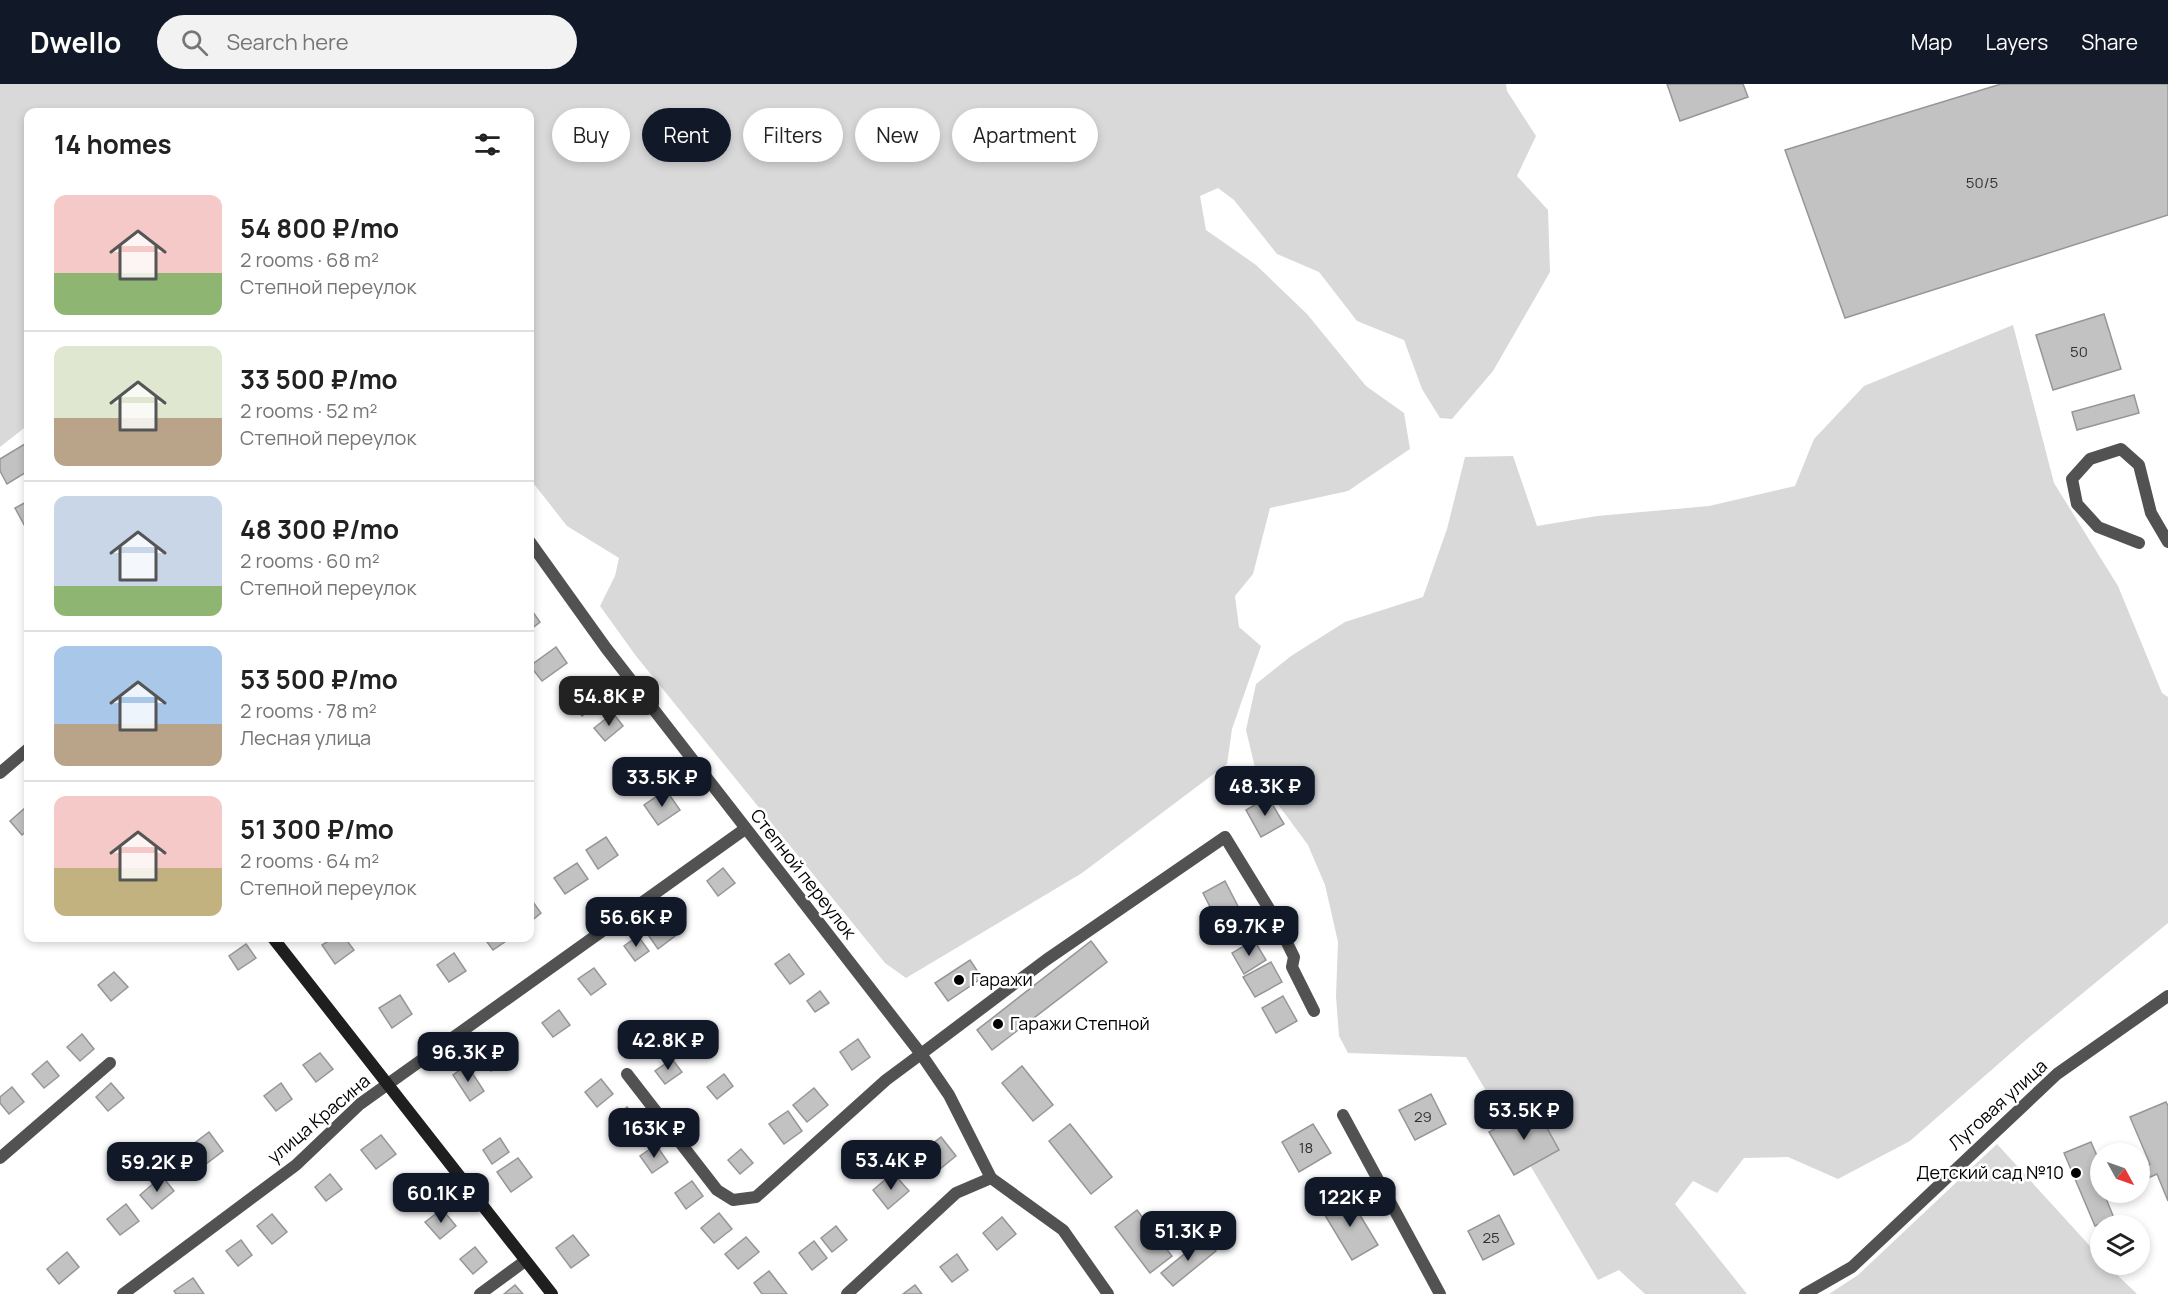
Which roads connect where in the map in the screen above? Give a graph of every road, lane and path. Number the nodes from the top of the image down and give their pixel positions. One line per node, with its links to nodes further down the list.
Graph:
1 (2168, 542): 2 (street)
2 (2139, 543)
3 (534, 548): 6 (street, Степной переулок)
4 (24, 752): 5 (street)
5 (0, 773)
6 (745, 829): 10 (street, Степной переулок); 13 (street, улица Красина)
7 (276, 942): 13 (street)
8 (2168, 996): 24 (street, Луговая улица)
9 (1314, 1011): 10 (street)
10 (921, 1054): 12 (street); 16 (street, Степной переулок)
11 (110, 1063): 15 (street)
12 (627, 1074)
13 (387, 1085): 17 (street); 18 (street, улица Красина)
14 (1343, 1115): 23 (street)
15 (0, 1158)
16 (992, 1178): 21 (street); 22 (street, Степной переулок)
17 (525, 1261): 19 (street); 20 (street)
18 (123, 1294)
19 (480, 1294)
20 (552, 1294)
21 (847, 1294)
22 (1108, 1294)
23 (1440, 1294)
24 (1805, 1294)

